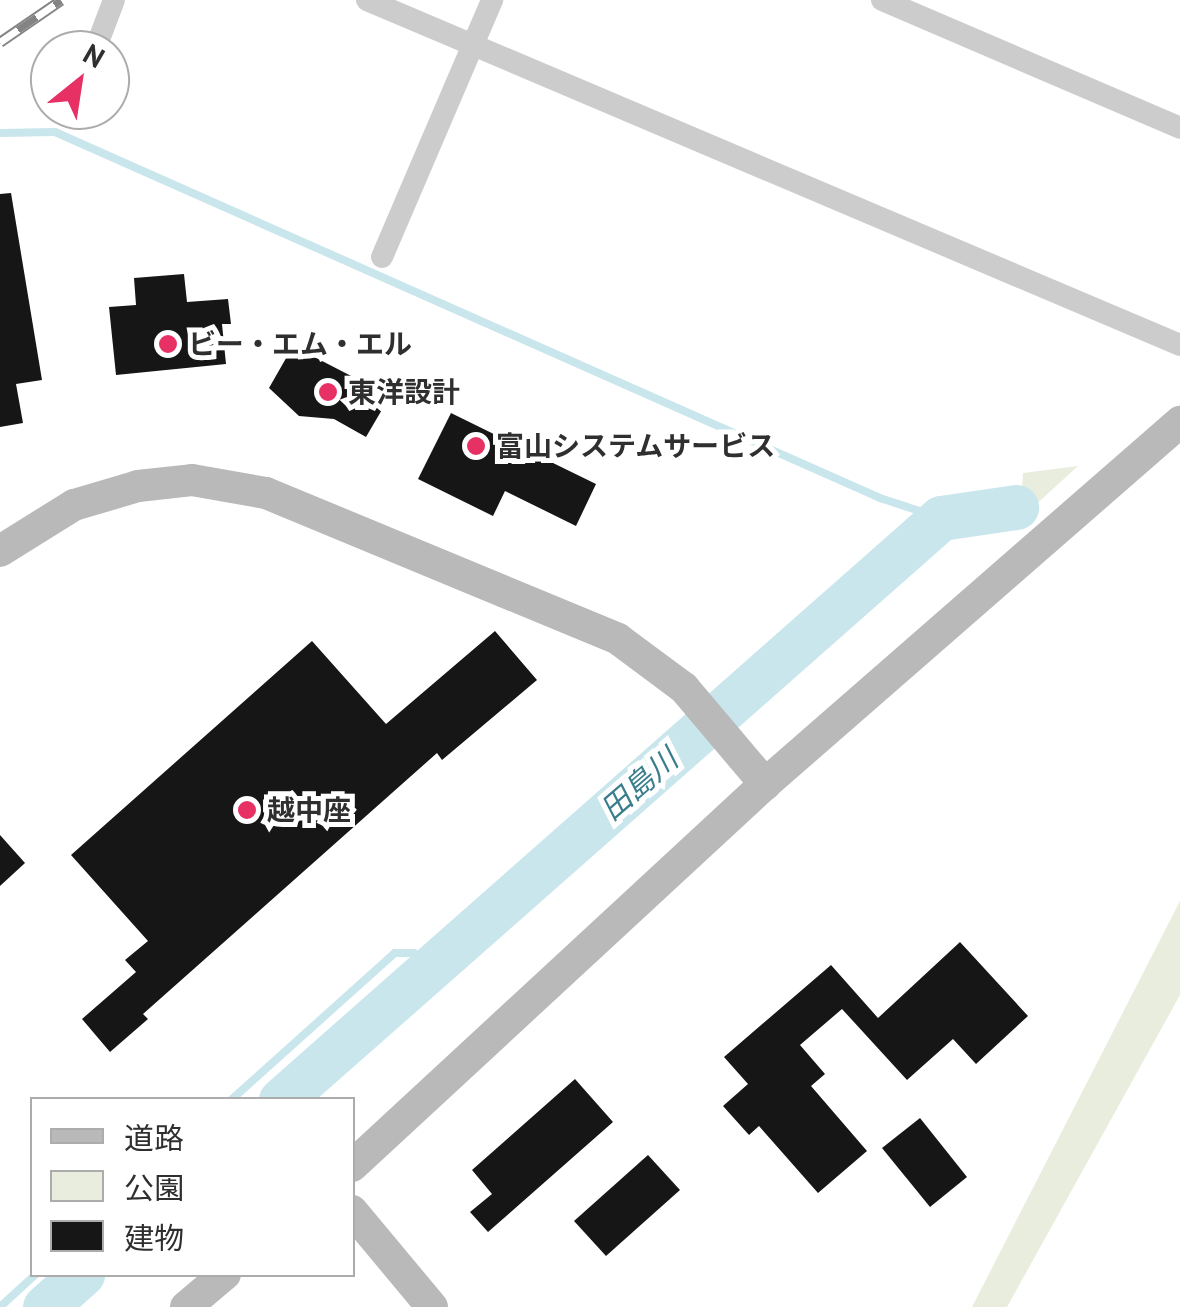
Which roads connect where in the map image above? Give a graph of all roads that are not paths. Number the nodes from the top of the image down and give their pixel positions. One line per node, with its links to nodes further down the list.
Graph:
1 (114, 0): 5 (street)
2 (366, 0): 6 (street)
3 (492, 0): 6 (street)
4 (882, 0): 7 (street)
5 (102, 30)
6 (473, 45): 8 (street); 9 (street)
7 (1180, 128)
8 (382, 258)
9 (1180, 346)
10 (1180, 422): 12 (street)
11 (0, 551): 12 (street)
12 (765, 784): 13 (street)
13 (355, 1163)
14 (355, 1215): 17 (street)
15 (221, 1277): 16 (street)
16 (186, 1307)
17 (432, 1307)

